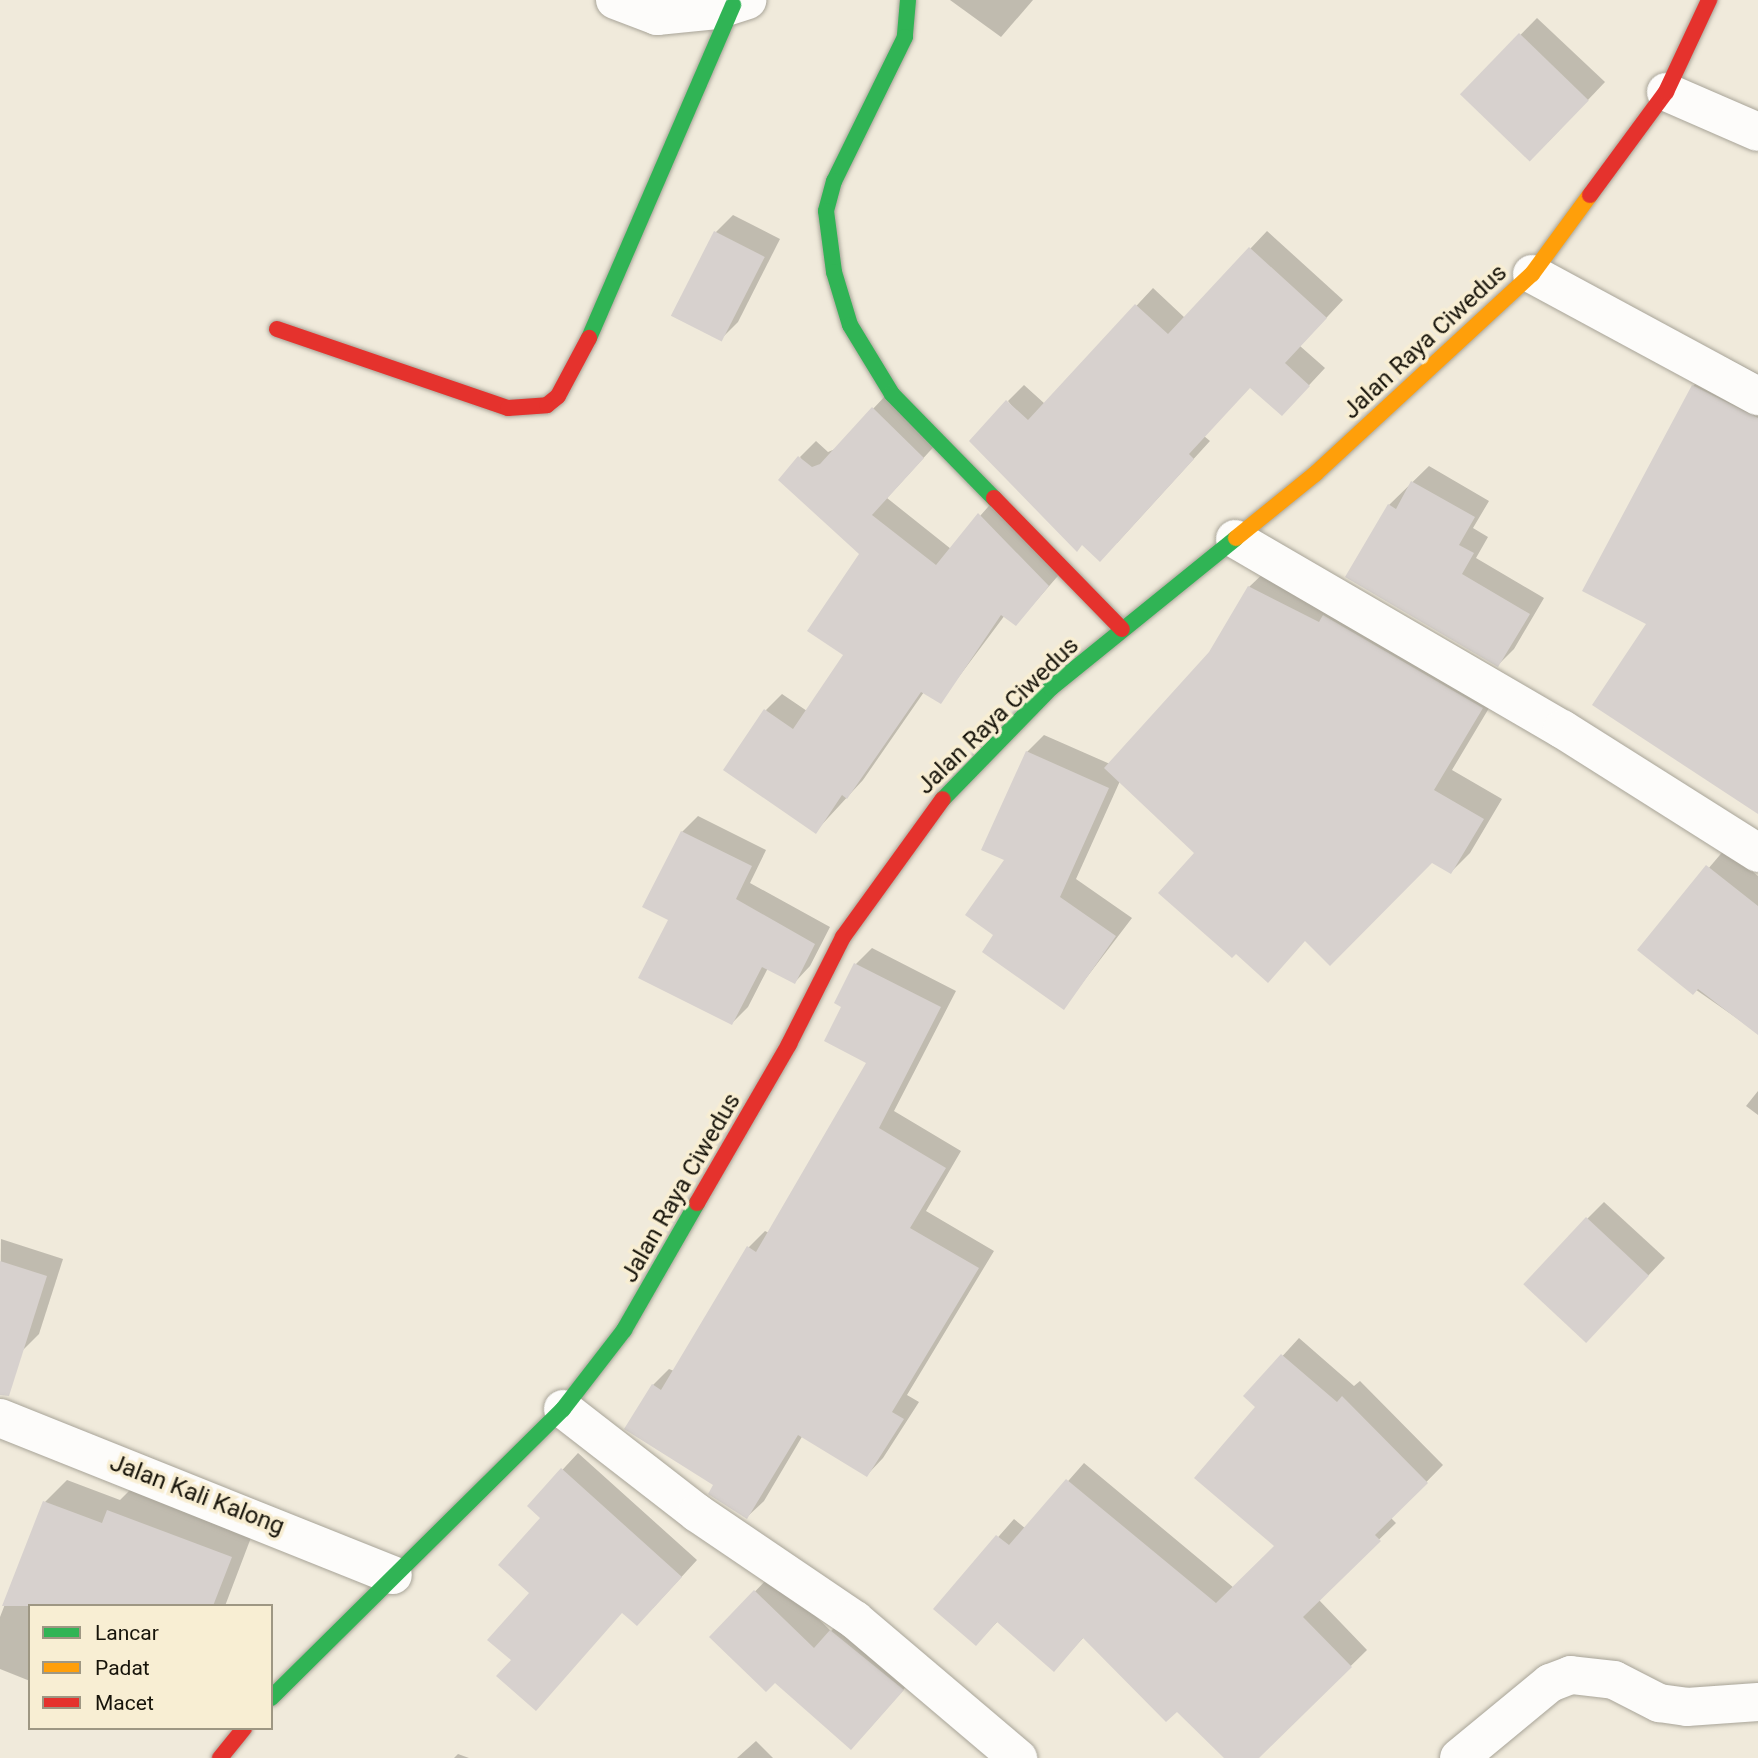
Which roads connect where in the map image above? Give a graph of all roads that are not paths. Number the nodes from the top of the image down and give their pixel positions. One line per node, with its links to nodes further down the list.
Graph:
1 (615, 0): 4 (street)
2 (908, 0): 11 (street)
3 (1709, 0): 5 (street, Jalan Raya Ciwedus)
4 (740, 3): 8 (street)
5 (1666, 92): 6 (street); 7 (street, Jalan Raya Ciwedus)
6 (1758, 132)
7 (1532, 274): 9 (street); 10 (street, Jalan Raya Ciwedus)
8 (277, 329)
9 (1758, 396)
10 (1235, 539): 11 (street, Jalan Raya Ciwedus); 12 (street)
11 (1122, 629): 13 (street, Jalan Raya Ciwedus)
12 (1758, 853)
13 (563, 1409): 15 (street, Jalan Raya Ciwedus); 20 (street)
14 (0, 1418): 15 (street, Jalan Kali Kalong)
15 (393, 1575): 16 (street, Jalan Raya Ciwedus)
16 (273, 1696)
17 (1758, 1702): 21 (street)
18 (242, 1730): 19 (street)
19 (220, 1758)
20 (1018, 1758)
21 (1459, 1758)

